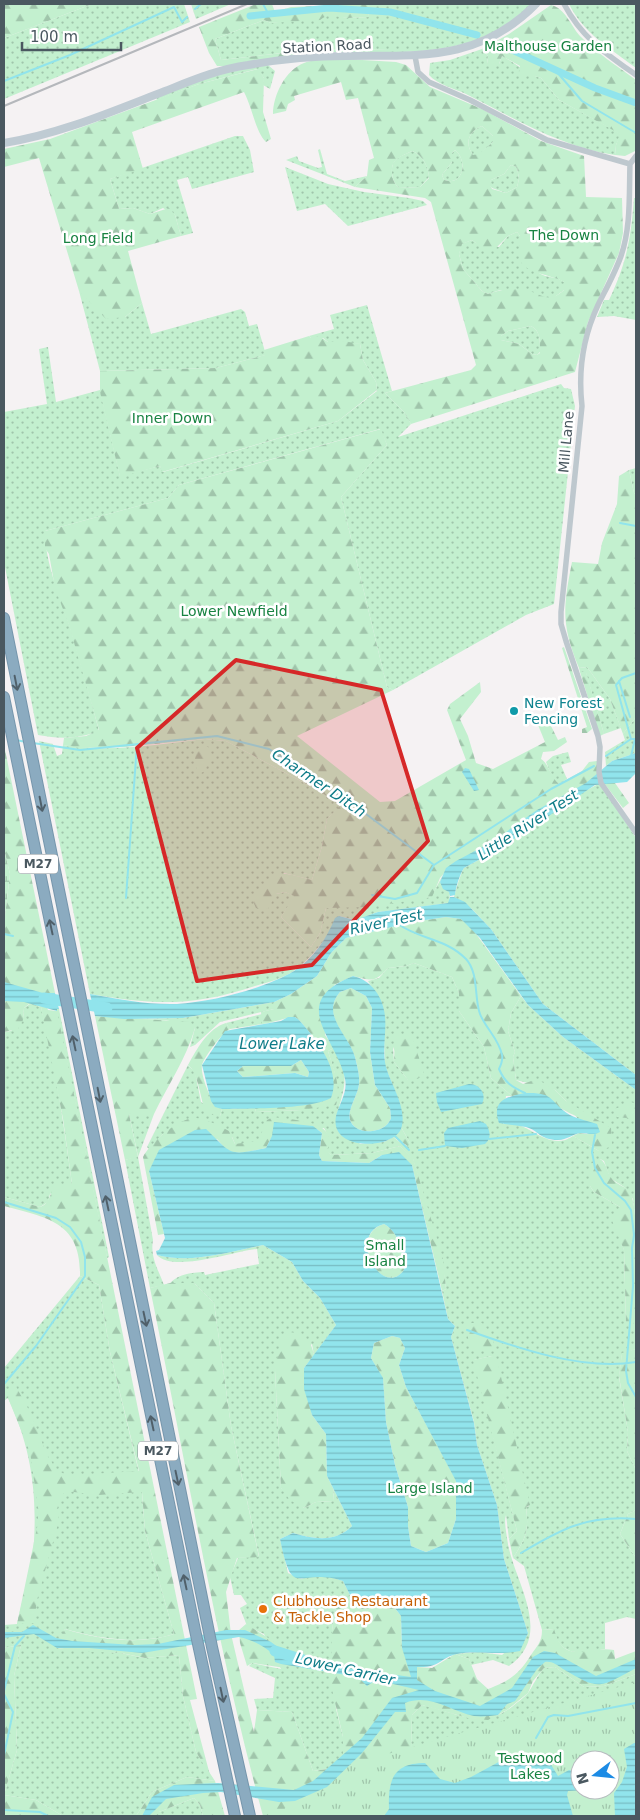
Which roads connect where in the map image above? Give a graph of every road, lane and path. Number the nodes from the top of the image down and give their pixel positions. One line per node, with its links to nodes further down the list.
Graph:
1 (536, 4): 3 (street, Station Road)
2 (564, 4): 4 (street)
3 (415, 56): 5 (street, Station Road); 7 (street)
4 (636, 75)
5 (4, 143)
6 (636, 156): 7 (street)
7 (630, 164): 10 (street, Mill Lane)
8 (4, 618): 12 (highway, M27, one-way to 12)
9 (4, 696): 11 (highway, M27, one-way to 9)
10 (636, 833)
11 (236, 1816)
12 (250, 1816)

